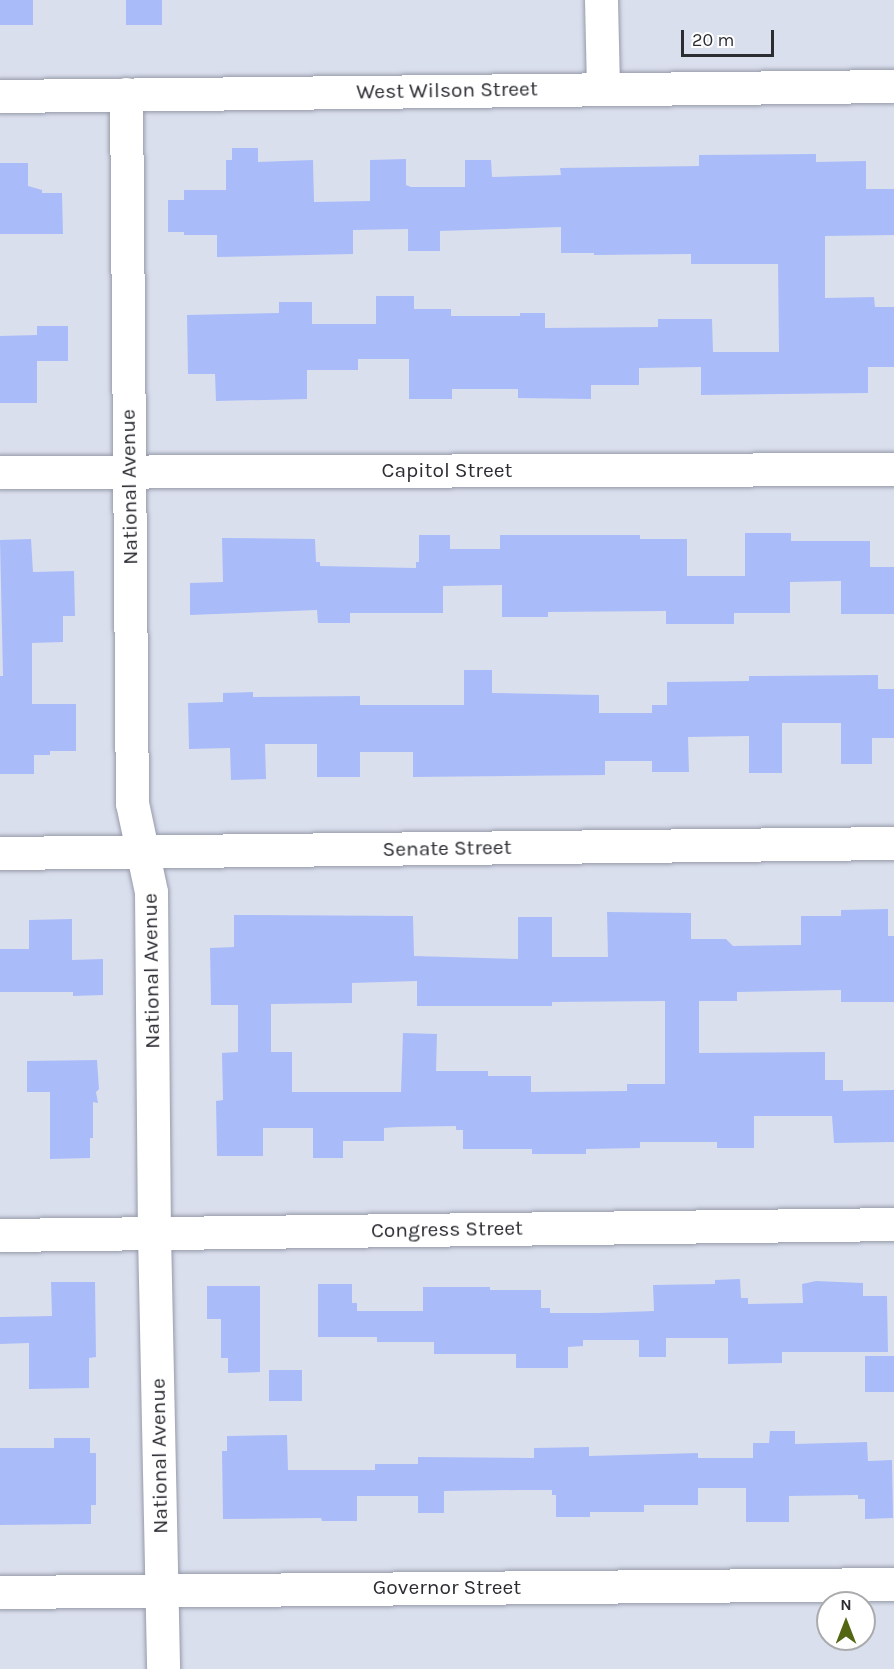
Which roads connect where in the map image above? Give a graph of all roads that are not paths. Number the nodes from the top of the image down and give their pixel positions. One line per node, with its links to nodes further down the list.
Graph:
1 (601, 0): 3 (street)
2 (894, 86): 3 (street, West Wilson Street)
3 (603, 88): 4 (street, West Wilson Street)
4 (126, 94): 5 (street, West Wilson Street); 7 (street, National Avenue)
5 (0, 96)
6 (894, 469): 7 (street, Capitol Street)
7 (129, 470): 8 (street, Capitol Street); 10 (street, National Avenue)
8 (0, 472)
9 (894, 843): 10 (street, Senate Street)
10 (143, 852): 11 (street, Senate Street); 13 (street, National Avenue)
11 (0, 853)
12 (894, 1224): 13 (street, Congress Street)
13 (154, 1233): 14 (street, Congress Street); 16 (street, National Avenue)
14 (0, 1235)
15 (894, 1584): 16 (street, Governor Street)
16 (162, 1590): 17 (street, Governor Street); 18 (street, National Avenue)
17 (0, 1592)
18 (163, 1669)

